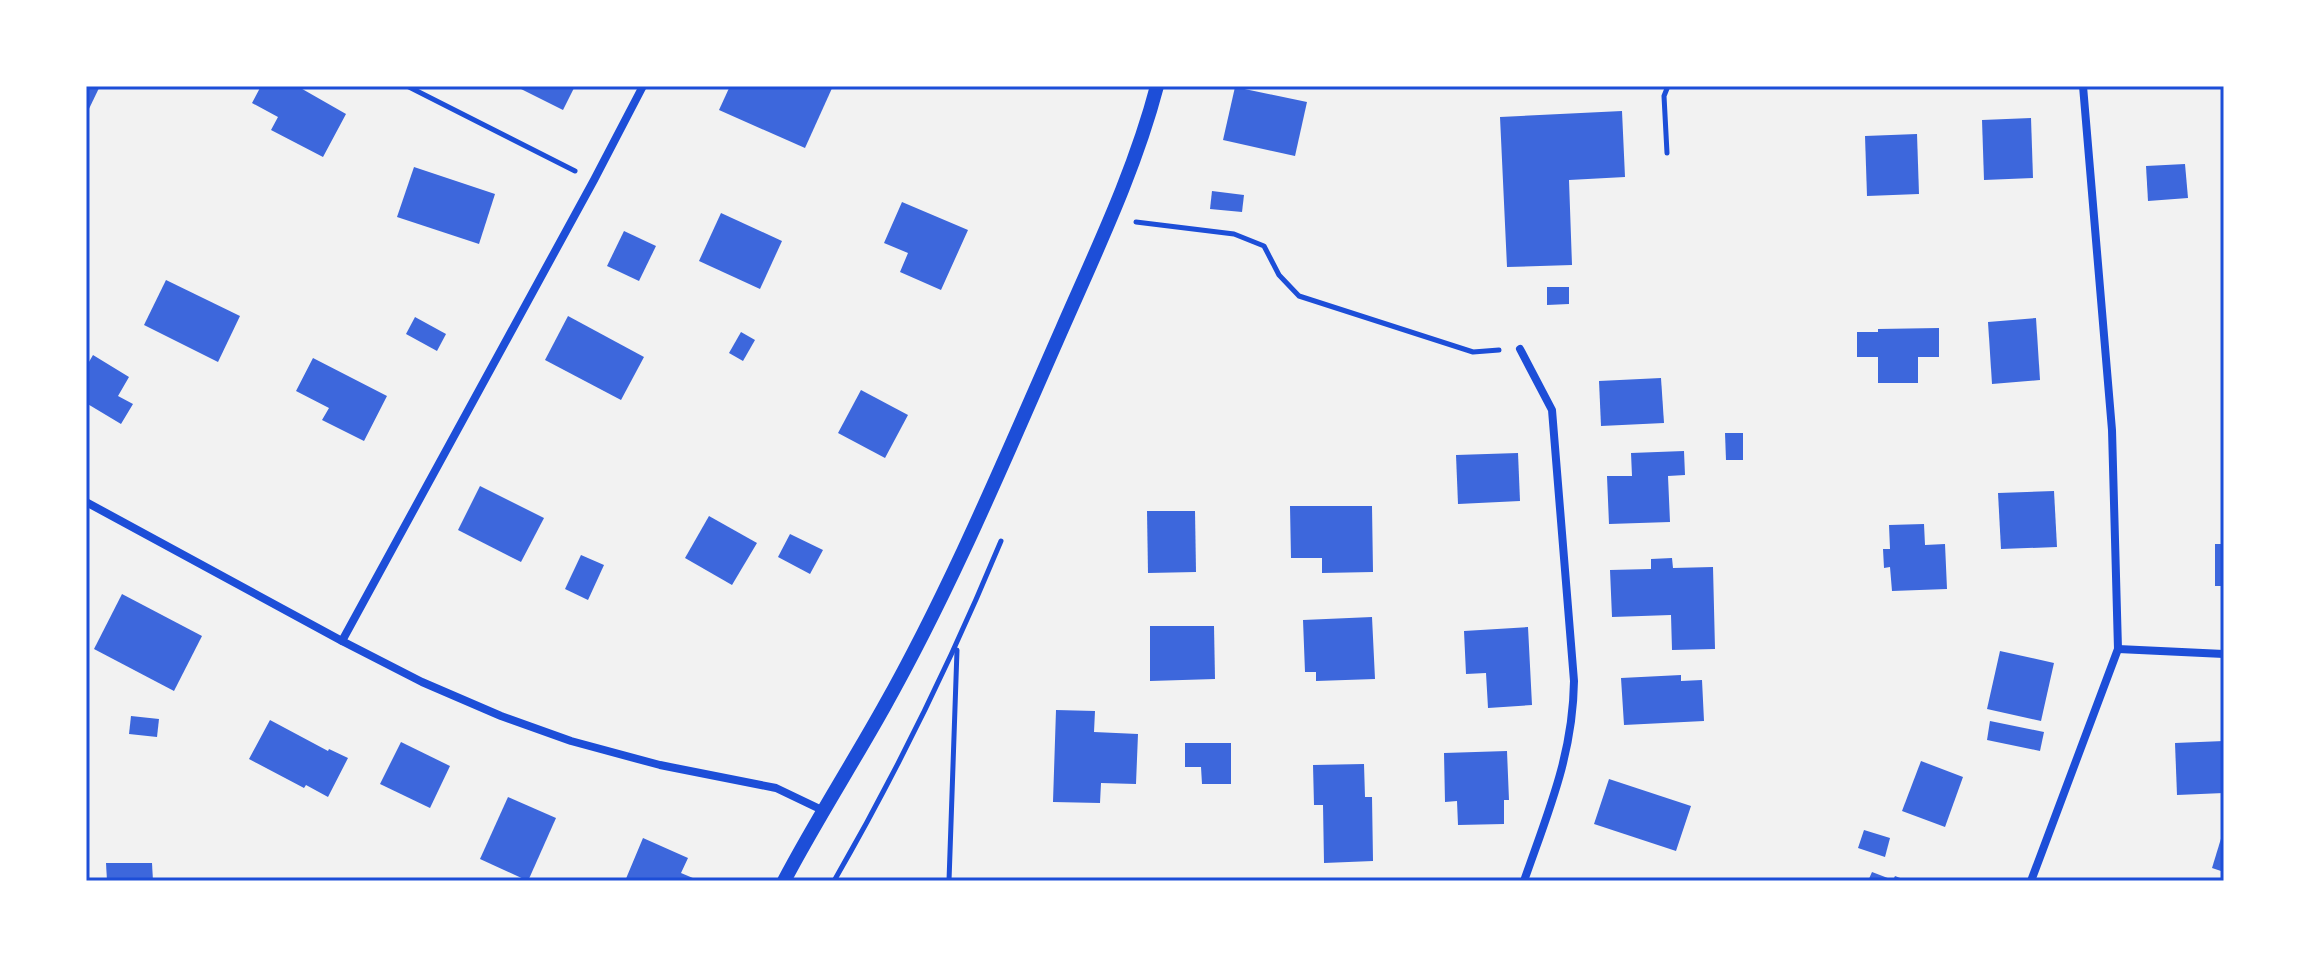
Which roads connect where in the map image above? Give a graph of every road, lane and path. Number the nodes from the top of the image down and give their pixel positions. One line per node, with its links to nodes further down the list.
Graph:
1 (407, 86): 7 (path)
2 (643, 86): 7 (street)
3 (1157, 86): 15 (street)
4 (1668, 86): 6 (path)
5 (2083, 86): 13 (street)
6 (1667, 153)
7 (594, 180): 11 (street)
8 (1133, 221): 9 (path)
9 (1520, 349): 18 (street)
10 (86, 502): 11 (street)
11 (342, 641): 15 (street)
12 (957, 645): 17 (path)
13 (2118, 649): 14 (street); 19 (street)
14 (2224, 654)
15 (822, 810): 16 (street)
16 (784, 881)
17 (949, 881)
18 (1524, 881)
19 (2031, 881)

